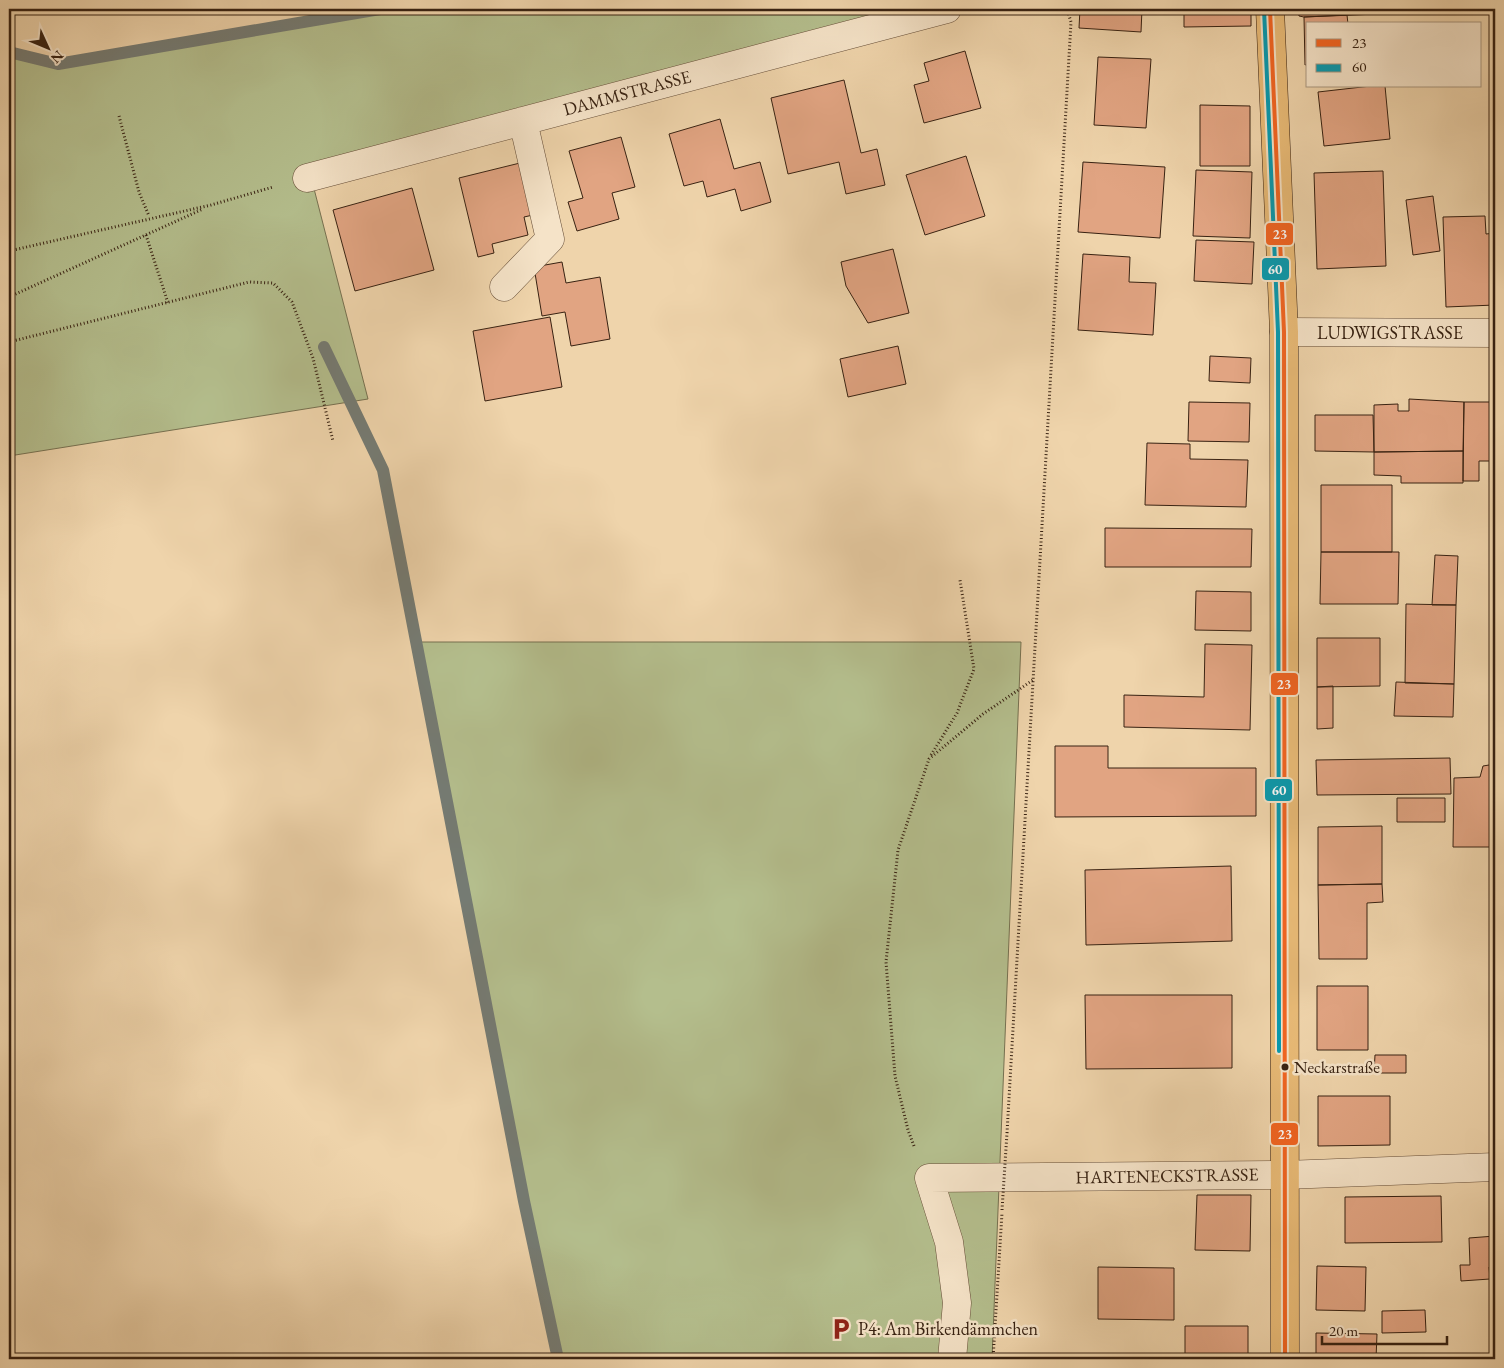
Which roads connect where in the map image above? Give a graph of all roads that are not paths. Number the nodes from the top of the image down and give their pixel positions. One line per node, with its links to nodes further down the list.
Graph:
1 (947, 9): 3 (street, DAMMSTRASSE)
2 (1270, 9): 6 (main road)
3 (524, 121): 4 (street, DAMMSTRASSE); 5 (street)
4 (307, 178)
5 (504, 287)
6 (1284, 332): 7 (street, LUDWIGSTRASSE); 9 (main road)
7 (1495, 333)
8 (1495, 1167): 9 (street, HARTENECKSTRASSE)
9 (1285, 1175): 10 (street, HARTENECKSTRASSE); 11 (main road)
10 (952, 1359)
11 (1286, 1359)

